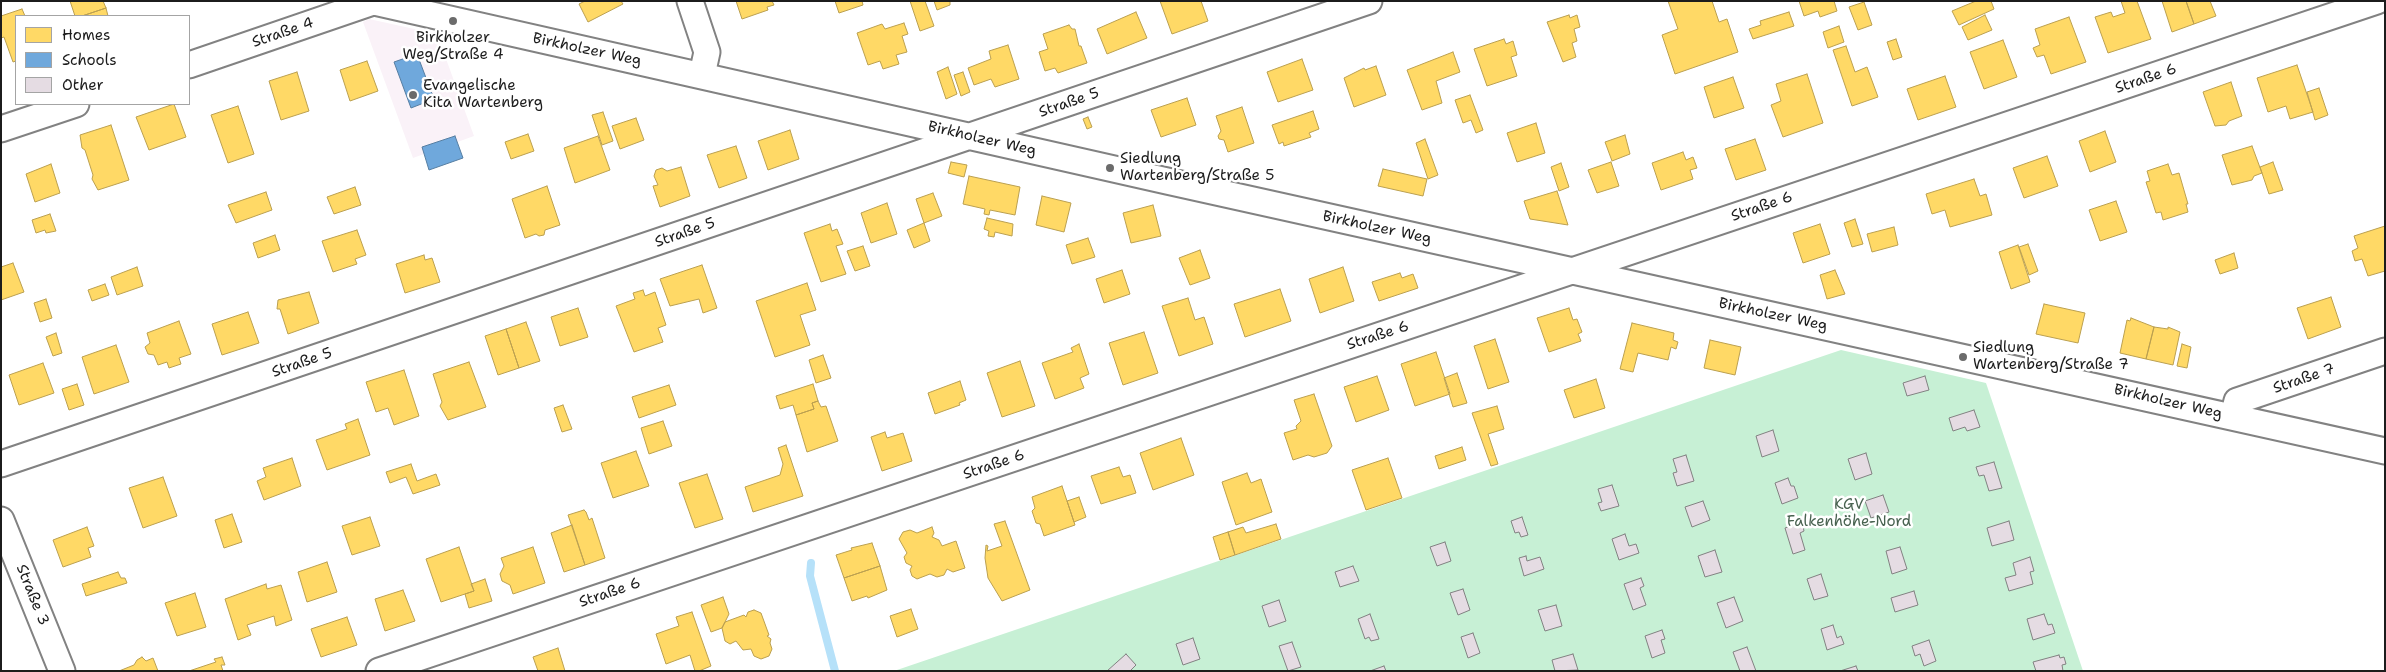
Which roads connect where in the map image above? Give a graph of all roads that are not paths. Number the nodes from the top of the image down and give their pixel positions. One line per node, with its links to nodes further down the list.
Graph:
1 (690, 1): 6 (street)
2 (1369, 1): 9 (street, Straße 5)
3 (2377, 1): 10 (street, Straße 6)
4 (374, 2): 5 (street, Straße 4); 6 (street, Birkholzer Weg)
5 (190, 65)
6 (702, 75): 9 (street, Birkholzer Weg)
7 (73, 105): 8 (street)
8 (1, 129)
9 (972, 136): 10 (street, Birkholzer Weg); 14 (street, Straße 5)
10 (1572, 271): 12 (street, Birkholzer Weg); 17 (street, Straße 6)
11 (2385, 352): 12 (street, Straße 7)
12 (2233, 416): 13 (street, Birkholzer Weg)
13 (2385, 451)
14 (1, 464)
15 (1, 520): 16 (street, Straße 3)
16 (62, 671)
17 (379, 671)

